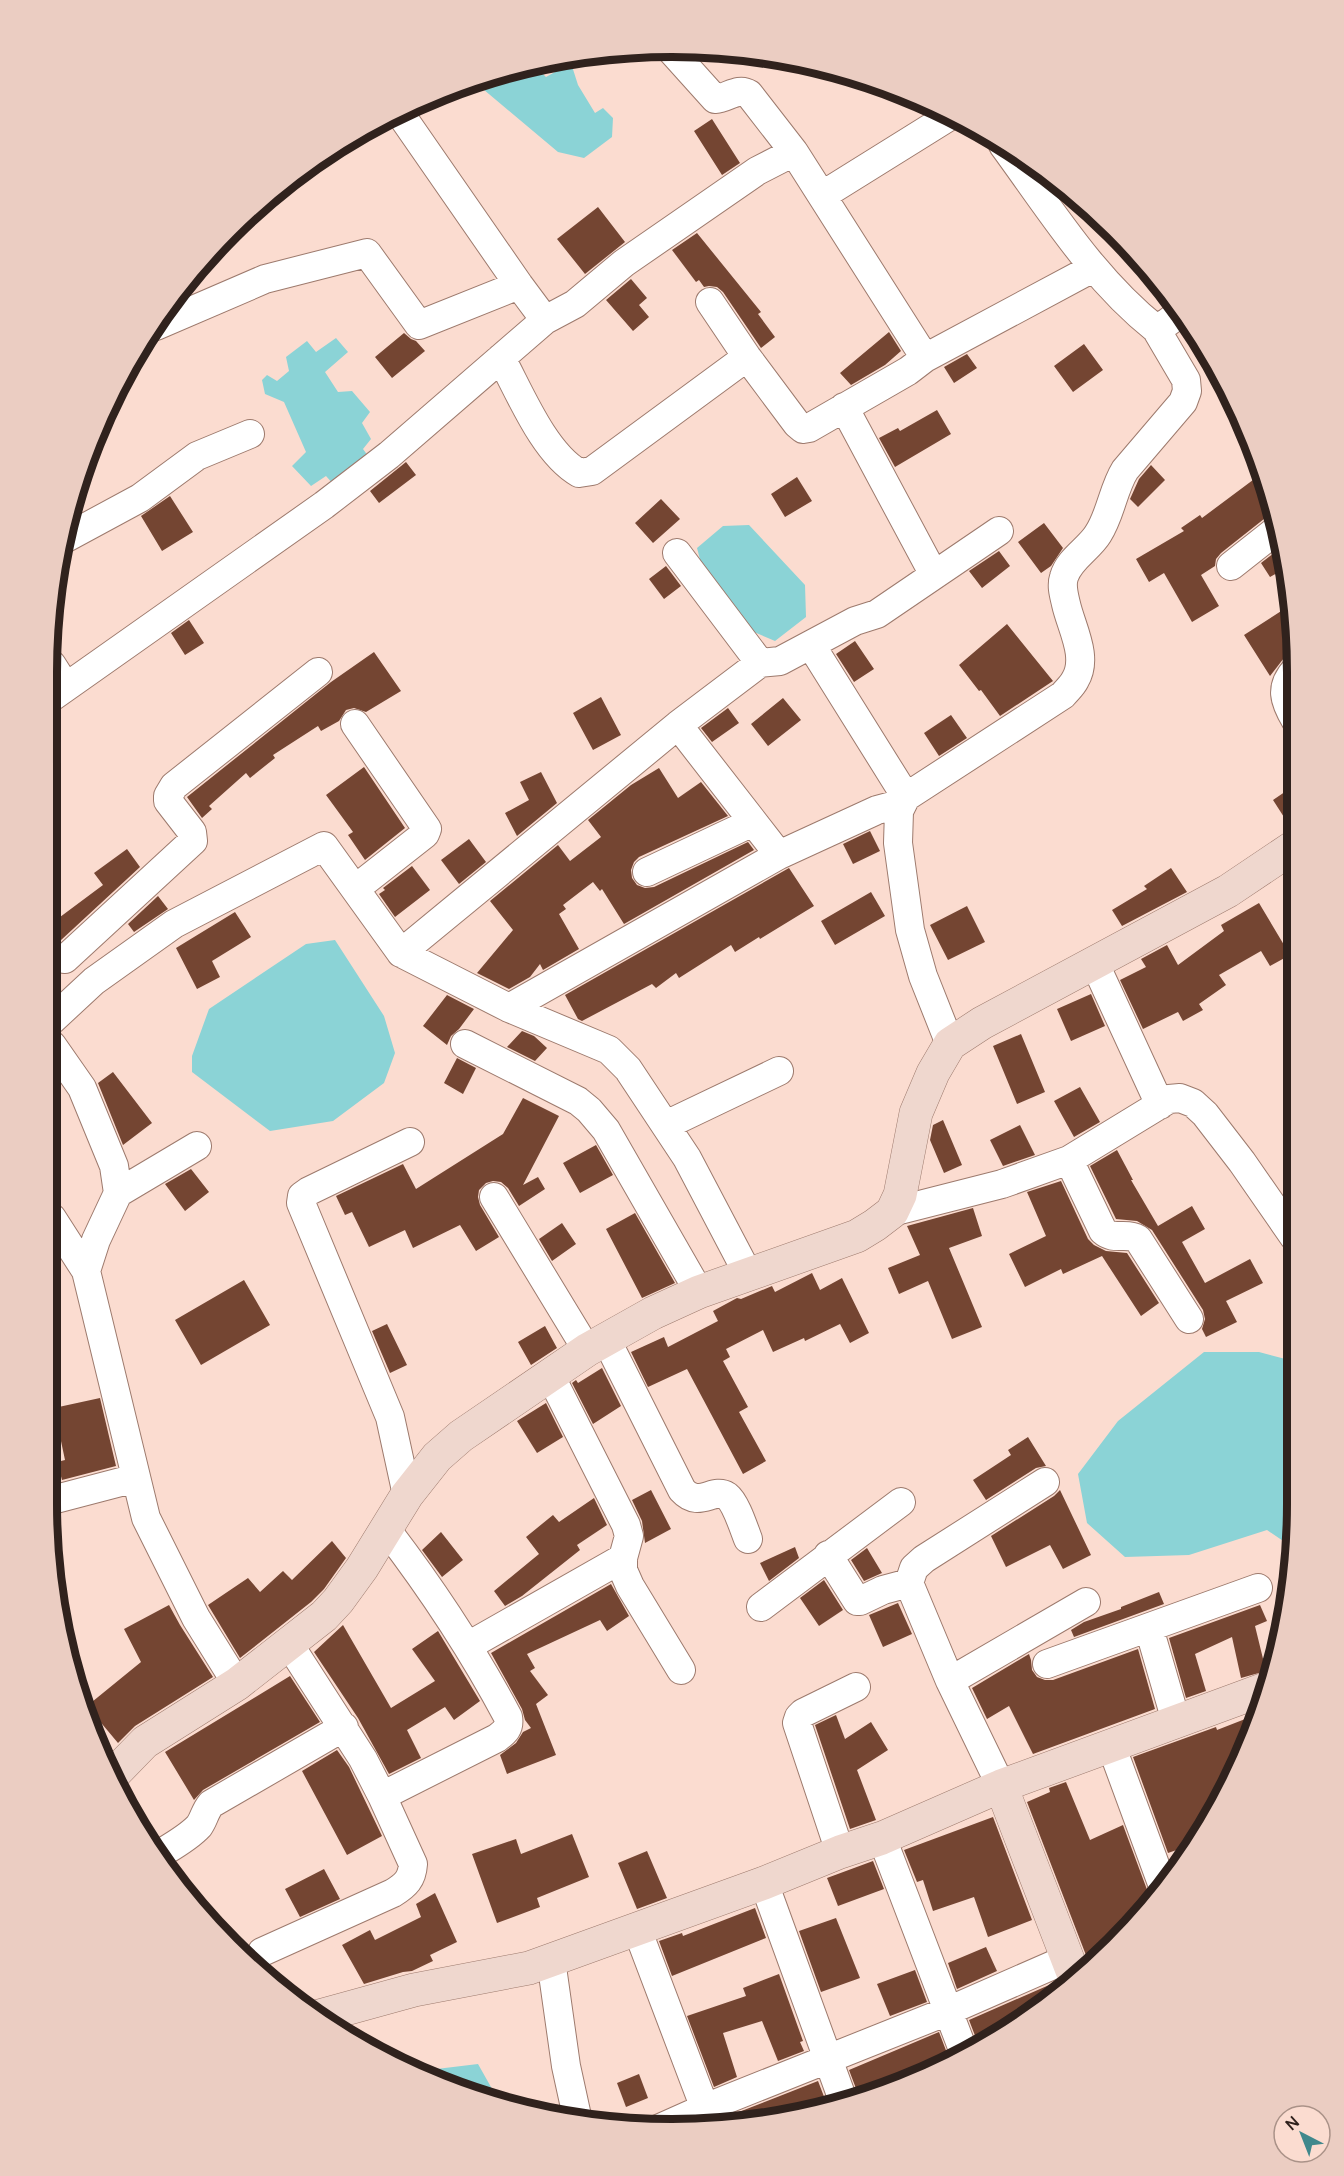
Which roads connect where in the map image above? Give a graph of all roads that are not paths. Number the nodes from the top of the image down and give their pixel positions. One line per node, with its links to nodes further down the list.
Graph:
1 (677, 57): 4 (street)
2 (403, 118): 8 (street)
3 (944, 120): 6 (street)
4 (794, 152): 6 (street); 11 (street)
5 (1015, 162): 7 (street)
6 (823, 195): 16 (street)
7 (1093, 268): 13 (street); 16 (street)
8 (519, 285): 11 (street); 12 (street)
9 (710, 302): 14 (street)
10 (1174, 317): 13 (street)
11 (546, 320): 15 (street)
12 (167, 321)
13 (1156, 329): 33 (street)
14 (747, 357): 15 (street); 17 (street)
15 (501, 358): 29 (street)
16 (925, 358): 17 (street)
17 (844, 407): 24 (street)
18 (250, 434): 20 (street)
19 (999, 531): 24 (street)
20 (73, 534)
21 (1271, 534): 23 (street)
22 (677, 553): 26 (street)
23 (1231, 566)
24 (934, 575): 25 (street)
25 (811, 645): 26 (street); 33 (street)
26 (760, 663): 32 (street)
27 (318, 672): 40 (street)
28 (1287, 681): 30 (street)
29 (57, 682)
30 (1287, 703)
31 (355, 724): 38 (street)
32 (678, 725): 34 (street); 39 (street)
33 (904, 800): 36 (street); 46 (street)
34 (753, 822): 36 (street); 37 (street)
35 (1287, 851): 41 (street)
36 (779, 855): 43 (street)
37 (647, 872)
38 (355, 889): 39 (street); 42 (street)
39 (401, 953): 43 (street)
40 (58, 954): 42 (street)
41 (1095, 964): 46 (street); 49 (street)
42 (94, 981): 44 (street)
43 (509, 1008): 50 (street)
44 (57, 1015)
45 (465, 1044): 61 (street)
46 (950, 1044): 56 (street)
47 (57, 1052): 54 (street)
48 (779, 1071): 50 (street)
49 (1160, 1105): 53 (street); 58 (street)
50 (666, 1125): 60 (street)
51 (410, 1142): 67 (street)
52 (197, 1146): 54 (street)
53 (1068, 1160): 56 (street); 62 (street)
54 (118, 1193): 59 (street)
55 (494, 1197): 63 (street)
56 (892, 1212): 60 (street)
57 (57, 1226): 59 (street)
58 (1287, 1227)
59 (86, 1271): 65 (street)
60 (748, 1274): 61 (street)
61 (699, 1292): 63 (street)
62 (1189, 1319)
63 (597, 1345): 64 (street); 71 (street)
64 (550, 1375): 67 (street); 73 (street)
65 (136, 1478): 68 (street); 84 (street)
66 (1045, 1482): 74 (street)
67 (407, 1495): 70 (street)
68 (57, 1499)
69 (900, 1502): 72 (street)
70 (386, 1529): 79 (street); 80 (street)
71 (748, 1539)
72 (828, 1555): 74 (street); 77 (street)
73 (623, 1558): 80 (street); 82 (street)
74 (909, 1583): 83 (street)
75 (1258, 1588): 78 (street)
76 (1086, 1602): 83 (street)
77 (761, 1606)
78 (1149, 1628): 81 (street); 87 (street)
79 (289, 1644): 84 (street); 88 (street)
80 (468, 1646): 92 (street)
81 (1047, 1664)
82 (681, 1670)
83 (950, 1681): 91 (street)
84 (237, 1684): 90 (street)
85 (856, 1687): 95 (street)
86 (1257, 1692): 87 (street)
87 (1176, 1721): 89 (street)
88 (344, 1727): 92 (street); 94 (street)
89 (1111, 1745): 91 (street); 96 (street)
90 (118, 1770)
91 (1001, 1786): 93 (street); 101 (street)
92 (382, 1796): 99 (street)
93 (882, 1838): 95 (street); 102 (street)
94 (165, 1851)
95 (840, 1851): 97 (street)
96 (1160, 1878)
97 (764, 1883): 98 (street); 105 (street)
98 (637, 1929): 100 (street); 108 (street)
99 (262, 1952)
100 (551, 1960): 103 (street); 107 (street)
101 (1072, 1968): 102 (street)
102 (948, 2011): 104 (street); 105 (street)
103 (334, 2017)
104 (962, 2047)
105 (827, 2059): 106 (street); 108 (street)
106 (841, 2095)
107 (576, 2111)
108 (708, 2117)

